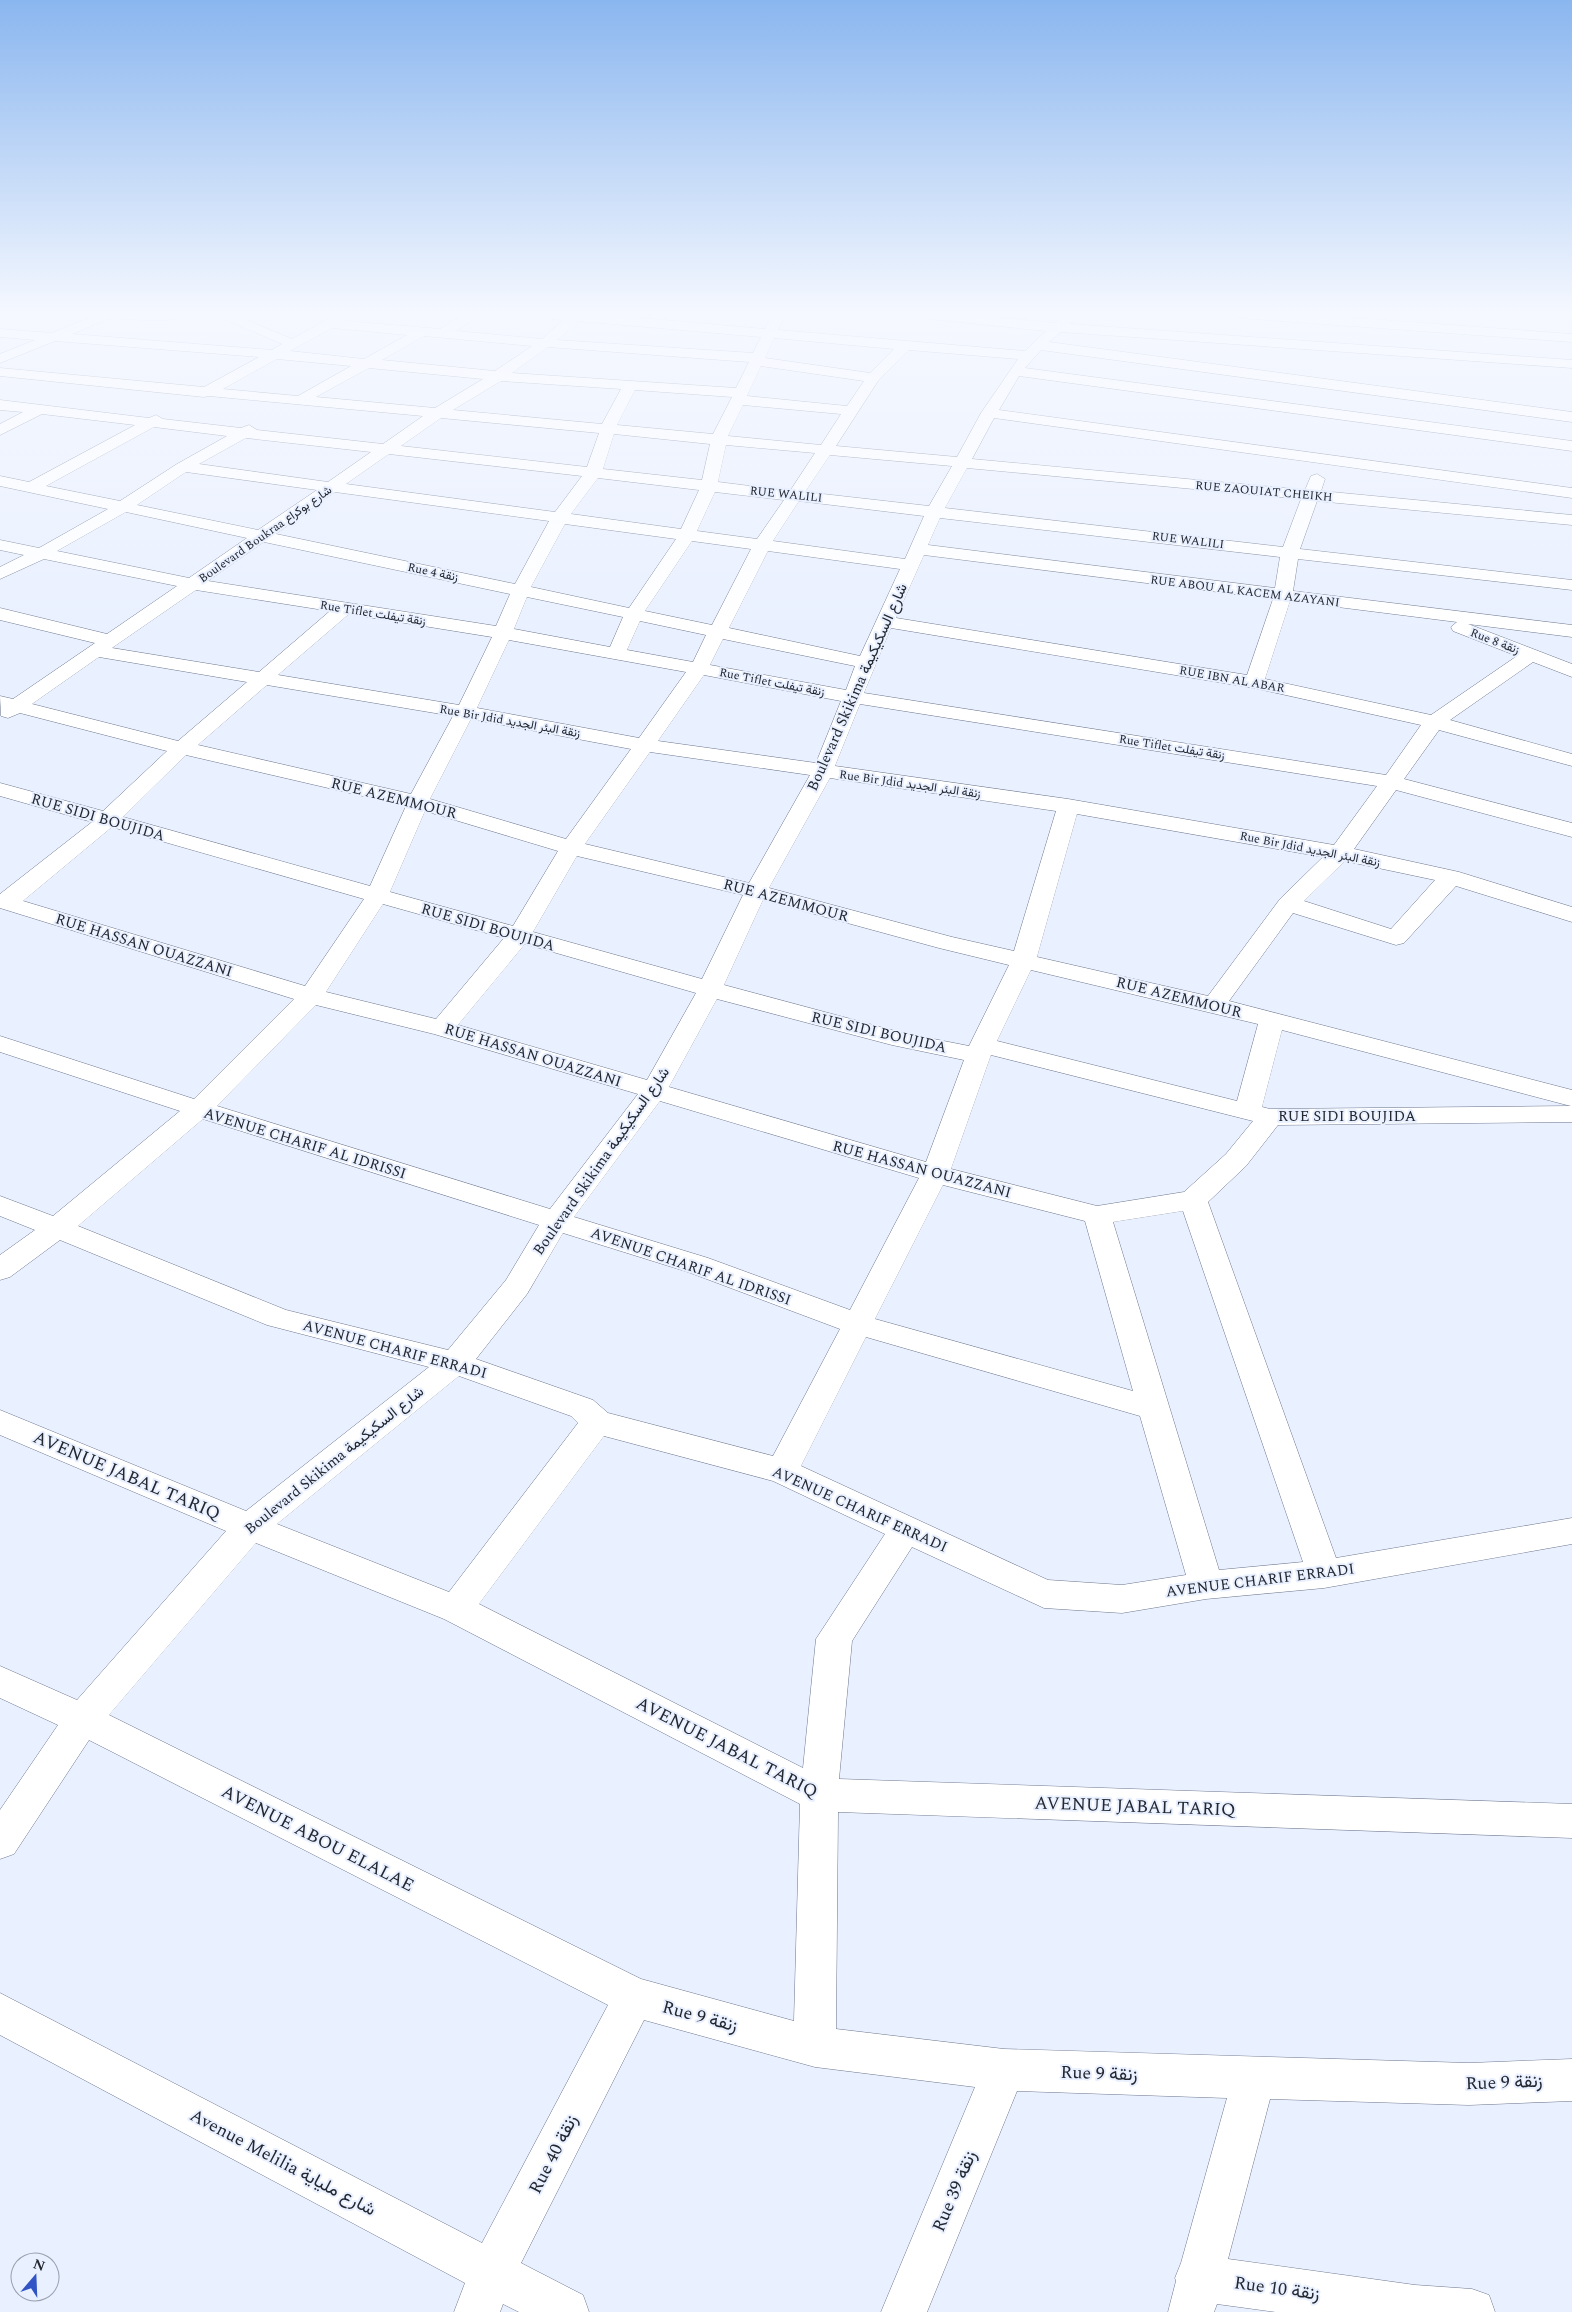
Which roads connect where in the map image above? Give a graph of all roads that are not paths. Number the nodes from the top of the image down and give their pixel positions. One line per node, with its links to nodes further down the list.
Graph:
1 (15, 422): 14 (street)
2 (152, 422): 15 (street, RUE WALILI); 26 (street)
3 (263, 422): 15 (street)
4 (425, 422): 18 (street, Boulevard Boukraa شارع بوكراع)
5 (539, 422): 13 (street, RUE ZAOUIAT CHEIKH)
6 (611, 422): 13 (street)
7 (728, 422): 16 (street)
8 (845, 422): 19 (street)
9 (984, 422): 21 (street, Boulevard Skikima شارع السكيكيمة)
10 (1054, 422): 20 (street)
11 (1394, 422): 12 (street)
12 (1406, 424): 17 (street)
13 (608, 428): 16 (street, RUE ZAOUIAT CHEIKH); 23 (street)
14 (0, 430)
15 (245, 432): 18 (street, RUE WALILI); 22 (street)
16 (719, 439): 19 (street, RUE ZAOUIAT CHEIKH); 25 (street)
17 (1572, 446)
18 (387, 448): 23 (street, RUE WALILI); 27 (street, Boulevard Boukraa شارع بوكراع)
19 (826, 449): 21 (street, RUE ZAOUIAT CHEIKH); 29 (street)
20 (1324, 459): 28 (street); 30 (street)
21 (962, 462): 30 (street, RUE ZAOUIAT CHEIKH); 32 (street, Boulevard Skikima شارع السكيكيمة)
22 (183, 467): 27 (street, RUE ABOU AL KACEM AZAYANI); 31 (street)
23 (594, 472): 25 (street, RUE WALILI); 33 (street)
24 (0, 481): 26 (street, Rue 4 زنقة)
25 (709, 486): 29 (street, RUE WALILI); 35 (street)
26 (32, 487): 31 (street, Rue 4 زنقة)
27 (332, 487): 33 (street, RUE ABOU AL KACEM AZAYANI); 36 (street, Boulevard Boukraa شارع بوكراع)
28 (1572, 493)
29 (795, 495): 32 (street, RUE WALILI); 38 (street)
30 (1310, 496): 34 (street, RUE ZAOUIAT CHEIKH); 39 (street)
31 (123, 507): 36 (street, Rue 4 زنقة); 40 (street)
32 (935, 511): 39 (street, RUE WALILI); 41 (street, Boulevard Skikima شارع السكيكيمة)
33 (559, 518): 35 (street, RUE ABOU AL KACEM AZAYANI); 45 (street)
34 (1572, 520)
35 (687, 535): 38 (street, RUE ABOU AL KACEM AZAYANI); 50 (street)
36 (262, 536): 43 (street, Boulevard Boukraa شارع بوكراع); 45 (street, Rue 4 زنقة)
37 (0, 545): 40 (street, Rue Tiflet زنقة تيفلت)
38 (762, 545): 41 (street, RUE ABOU AL KACEM AZAYANI); 53 (street)
39 (1290, 552): 44 (street, RUE WALILI); 46 (street)
40 (40, 554): 42 (street); 43 (street, Rue Tiflet زنقة تيفلت)
41 (914, 557): 46 (street, RUE ABOU AL KACEM AZAYANI); 51 (street, Boulevard Skikima شارع السكيكيمة)
42 (0, 574)
43 (194, 584): 47 (street, Rue Tiflet زنقة تيفلت); 55 (street, Boulevard Boukraa شارع بوكراع)
44 (1572, 585)
45 (521, 590): 50 (street, Rue 4 زنقة); 54 (street)
46 (1283, 596): 48 (street, RUE ABOU AL KACEM AZAYANI); 62 (street)
47 (344, 609): 54 (street, Rue Tiflet زنقة تيفلت); 61 (street)
48 (1419, 612): 52 (street, RUE ABOU AL KACEM AZAYANI); 57 (street, Rue 8 زنقة)
49 (0, 614): 55 (street, Rue Bir Jdid زنقة البئر الجديد)
50 (634, 614): 53 (street, Rue 4 زنقة); 56 (street)
51 (886, 622): 58 (street, Boulevard Skikima شارع السكيكيمة); 62 (street, RUE IBN AL ABAR)
52 (1572, 631)
53 (718, 632): 58 (street, Rue 4 زنقة); 59 (street)
54 (504, 633): 56 (street, Rue Tiflet زنقة تيفلت); 65 (street)
55 (103, 646): 61 (street, Rue Bir Jdid زنقة البئر الجديد); 64 (street, Boulevard Boukraa شارع بوكراع)
56 (616, 654): 59 (street, Rue Tiflet زنقة تيفلت)
57 (1531, 655): 60 (street, Rue 8 زنقة); 66 (street)
58 (866, 663): 63 (street, Boulevard Skikima شارع السكيكيمة)
59 (698, 668): 63 (street, Rue Tiflet زنقة تيفلت); 67 (street)
60 (1572, 671)
61 (263, 679): 65 (street, Rue Bir Jdid زنقة البئر الجديد); 68 (street)
62 (1254, 682): 66 (street, RUE IBN AL ABAR)
63 (854, 697): 70 (street, Boulevard Skikima شارع السكيكيمة); 71 (street, Rue Tiflet زنقة تيفلت)
64 (6, 708): 68 (street, RUE AZEMMOUR)
65 (466, 712): 67 (street, Rue Bir Jdid زنقة البئر الجديد); 73 (street)
66 (1434, 722): 69 (street, RUE IBN AL ABAR); 71 (street)
67 (643, 745): 70 (street, Rue Bir Jdid زنقة البئر الجديد); 77 (street)
68 (182, 748): 73 (street, RUE AZEMMOUR); 75 (street)
69 (1572, 760)
70 (823, 771): 74 (street, Rue Bir Jdid زنقة البئر الجديد); 80 (street, Boulevard Skikima شارع السكيكيمة)
71 (1392, 782): 76 (street, Rue Tiflet زنقة تيفلت); 78 (street)
72 (0, 789): 75 (street, RUE SIDI BOUJIDA)
73 (418, 802): 77 (street, RUE AZEMMOUR); 81 (street)
74 (1068, 806): 78 (street, Rue Bir Jdid زنقة البئر الجديد); 86 (street)
75 (108, 820): 81 (street, RUE SIDI BOUJIDA); 82 (street)
76 (1572, 830)
77 (571, 848): 80 (street, RUE AZEMMOUR); 85 (street)
78 (1340, 853): 79 (street, Rue Bir Jdid زنقة البئر الجديد); 83 (street)
79 (1451, 878): 83 (street); 84 (street, Rue Bir Jdid زنقة البئر الجديد)
80 (756, 891): 86 (street, RUE AZEMMOUR); 87 (street, Boulevard Skikima شارع السكيكيمة)
81 (377, 896): 85 (street, RUE SIDI BOUJIDA); 88 (street)
82 (3, 902): 88 (street, RUE HASSAN OUAZZANI)
83 (1288, 904): 89 (street)
84 (1572, 915)
85 (519, 936): 87 (street, RUE SIDI BOUJIDA); 91 (street)
86 (1024, 960): 89 (street, RUE AZEMMOUR); 93 (street)
87 (710, 989): 93 (street, RUE SIDI BOUJIDA); 94 (street, Boulevard Skikima شارع السكيكيمة)
88 (311, 996): 91 (street, RUE HASSAN OUAZZANI); 96 (street)
89 (1214, 1004): 90 (street, RUE AZEMMOUR)
90 (1272, 1020): 95 (street, RUE AZEMMOUR); 97 (street)
91 (442, 1028): 94 (street, RUE HASSAN OUAZZANI)
92 (0, 1044): 96 (street, AVENUE CHARIF AL IDRISSI)
93 (980, 1050): 97 (street, RUE SIDI BOUJIDA); 99 (street)
94 (654, 1091): 99 (street, RUE HASSAN OUAZZANI); 103 (street, Boulevard Skikima شارع السكيكيمة)
95 (1572, 1098)
96 (199, 1109): 103 (street, AVENUE CHARIF AL IDRISSI); 104 (street)
97 (1259, 1114): 98 (street, RUE SIDI BOUJIDA); 100 (street)
98 (1572, 1114)
99 (935, 1174): 102 (street, RUE HASSAN OUAZZANI); 106 (street)
100 (1193, 1200): 102 (street); 115 (street)
101 (0, 1205): 104 (street, AVENUE CHARIF ERRADI)
102 (1097, 1215): 108 (street)
103 (556, 1222): 106 (street, AVENUE CHARIF AL IDRISSI); 107 (street, Boulevard Skikima شارع السكيكيمة)
104 (58, 1227): 105 (street); 107 (street, AVENUE CHARIF ERRADI)
105 (0, 1270)
106 (856, 1324): 108 (street, AVENUE CHARIF AL IDRISSI); 111 (street)
107 (455, 1363): 110 (street, AVENUE CHARIF ERRADI); 112 (street, Boulevard Skikima شارع السكيكيمة)
108 (1155, 1409): 116 (street)
109 (0, 1422): 112 (street, AVENUE JABAL TARIQ)
110 (597, 1422): 111 (street, AVENUE CHARIF ERRADI); 117 (street)
111 (782, 1471): 113 (street, AVENUE CHARIF ERRADI)
112 (250, 1527): 117 (street, AVENUE JABAL TARIQ); 119 (street, Boulevard Skikima شارع السكيكيمة)
113 (906, 1530): 116 (street, AVENUE CHARIF ERRADI); 120 (street)
114 (1572, 1531): 115 (street, AVENUE CHARIF ERRADI)
115 (1324, 1574): 116 (street, AVENUE CHARIF ERRADI)
116 (1206, 1585)
117 (456, 1609): 120 (street, AVENUE JABAL TARIQ)
118 (0, 1681): 119 (street, AVENUE ABOU ELALAE)
119 (83, 1719): 122 (street, Boulevard Skikima شارع السكيكيمة); 123 (street, AVENUE ABOU ELALAE)
120 (819, 1796): 121 (street, AVENUE JABAL TARIQ); 125 (street)
121 (1572, 1821)
122 (0, 1842)
123 (634, 1998): 125 (street, Rue 9 زنقة); 129 (street, Rue 40 زنقة)
124 (0, 2013): 129 (street, Avenue Melilia شارع ملياية)
125 (815, 2047): 126 (street, Rue 9 زنقة)
126 (1004, 2070): 127 (street, Rue 9 زنقة); 134 (street, Rue 39 زنقة)
127 (1254, 2077): 128 (street, Rue 9 زنقة); 130 (street)
128 (1572, 2080)
129 (492, 2272): 132 (street, Rue 40 زنقة); 133 (street, Avenue Melilia شارع ملياية)
130 (1195, 2295): 131 (street, Rue 10 زنقة)
131 (1414, 2310): 135 (street, Rue 10 زنقة)
132 (477, 2312)
133 (566, 2312)
134 (904, 2312)
135 (1472, 2312)

